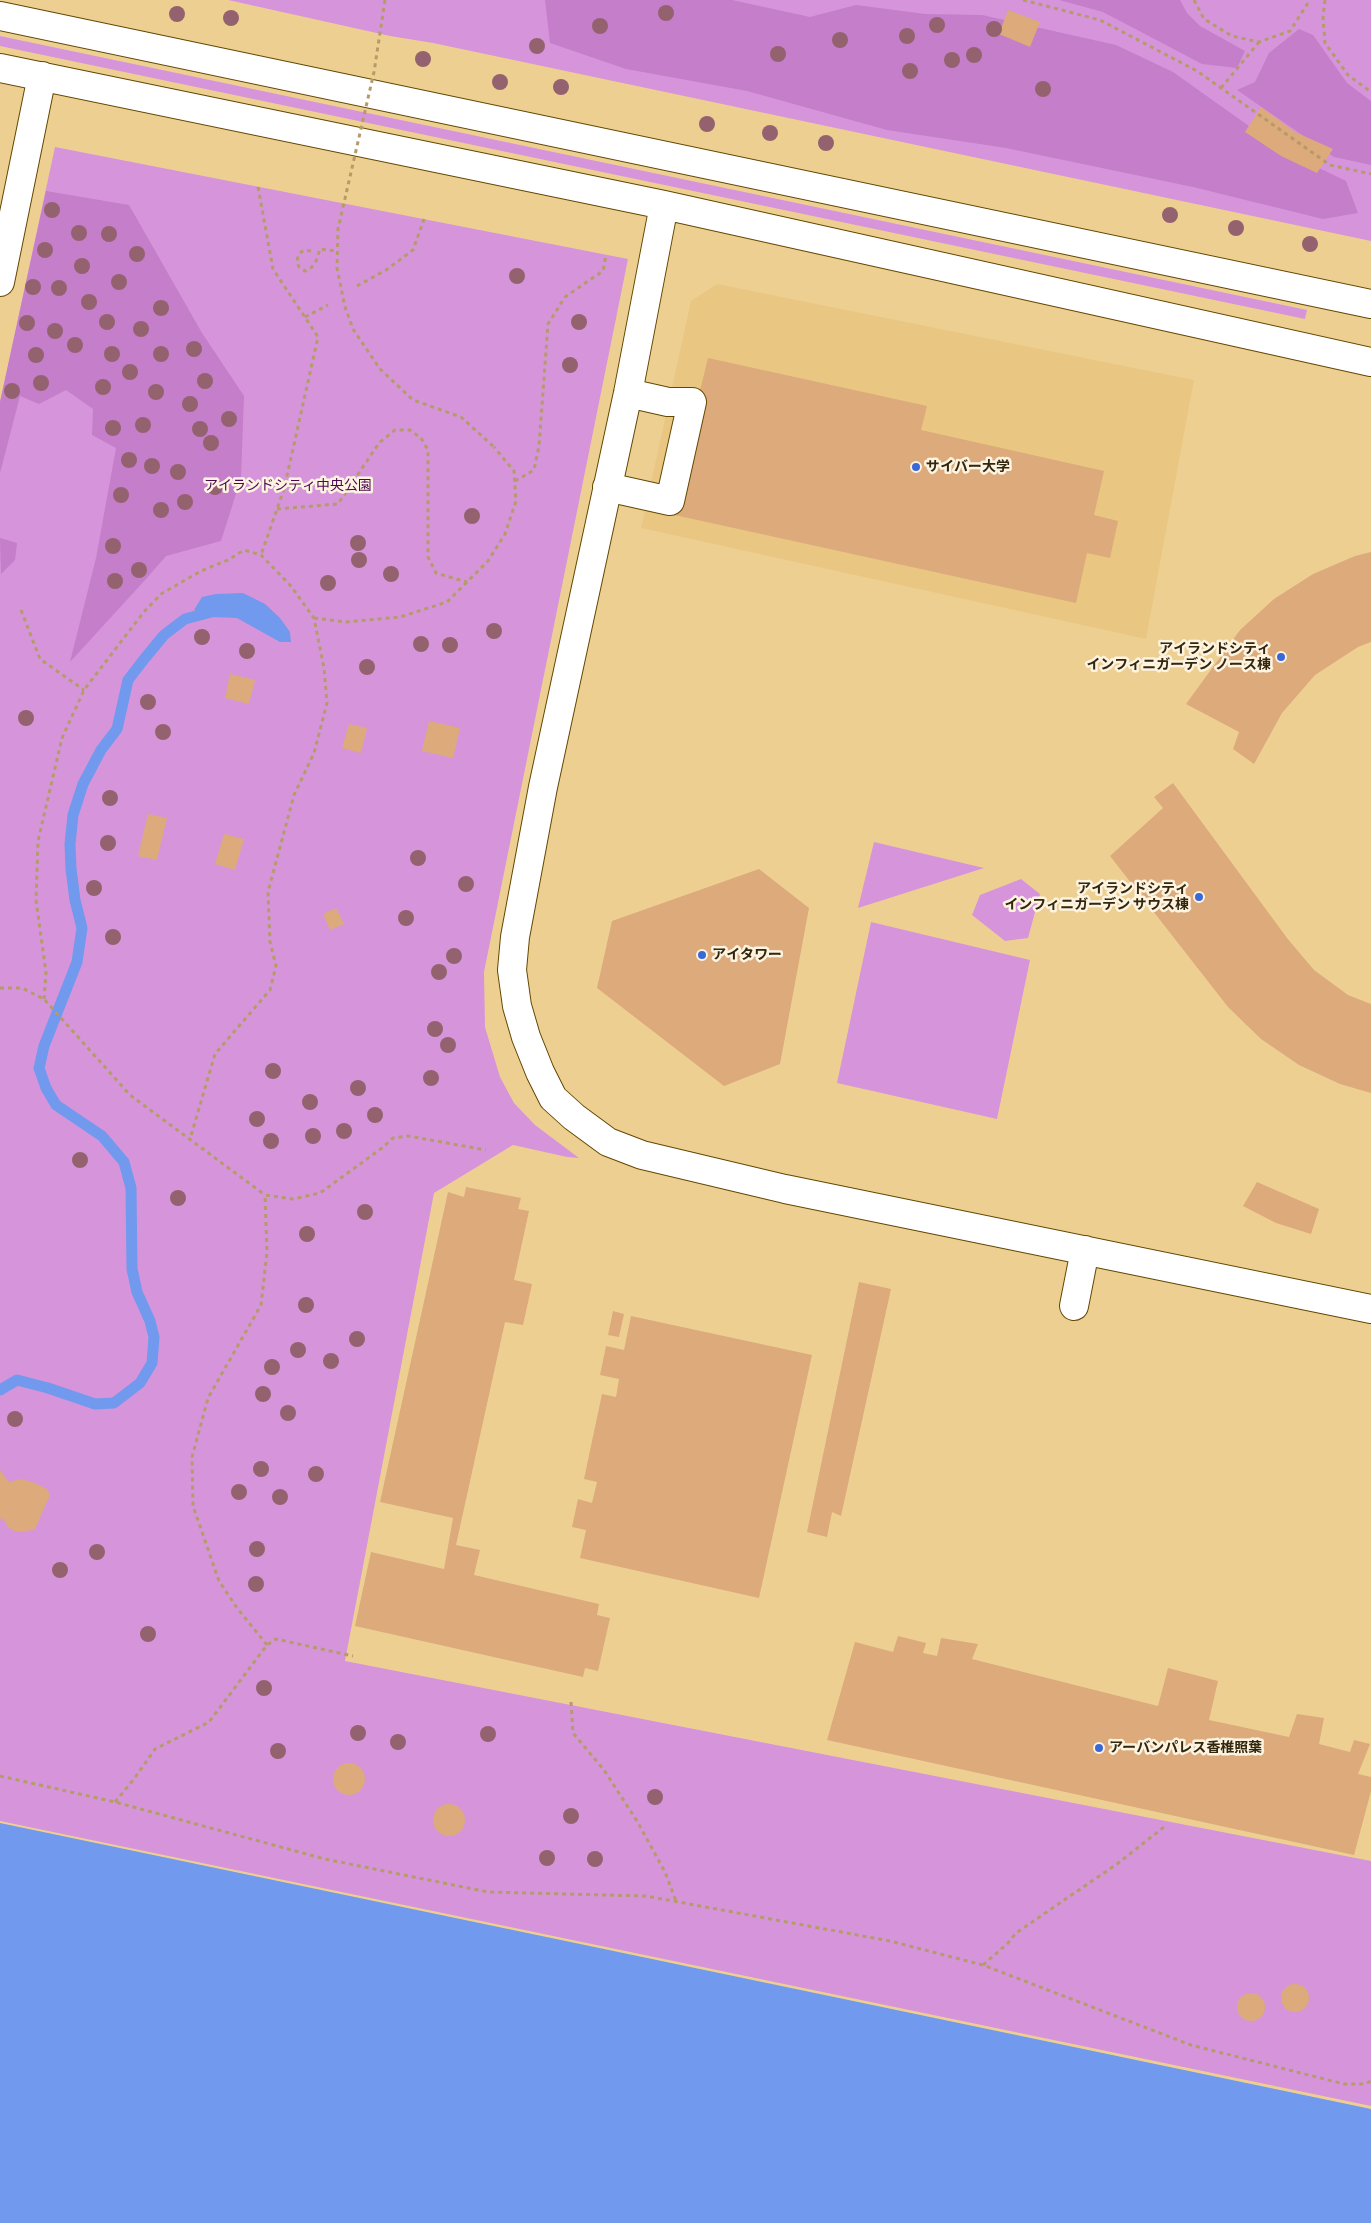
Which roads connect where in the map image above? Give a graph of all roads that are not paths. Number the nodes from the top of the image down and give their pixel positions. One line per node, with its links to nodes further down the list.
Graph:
1 (0, 16): 6 (street)
2 (0, 68): 3 (street)
3 (42, 76): 4 (street); 5 (street)
4 (664, 206): 7 (street); 8 (street)
5 (0, 282)
6 (1371, 304)
7 (1371, 362)
8 (628, 393): 9 (street); 9 (street)
9 (607, 487): 10 (street)
10 (1085, 1250): 11 (street); 12 (street)
11 (1074, 1306)
12 (1371, 1309)

